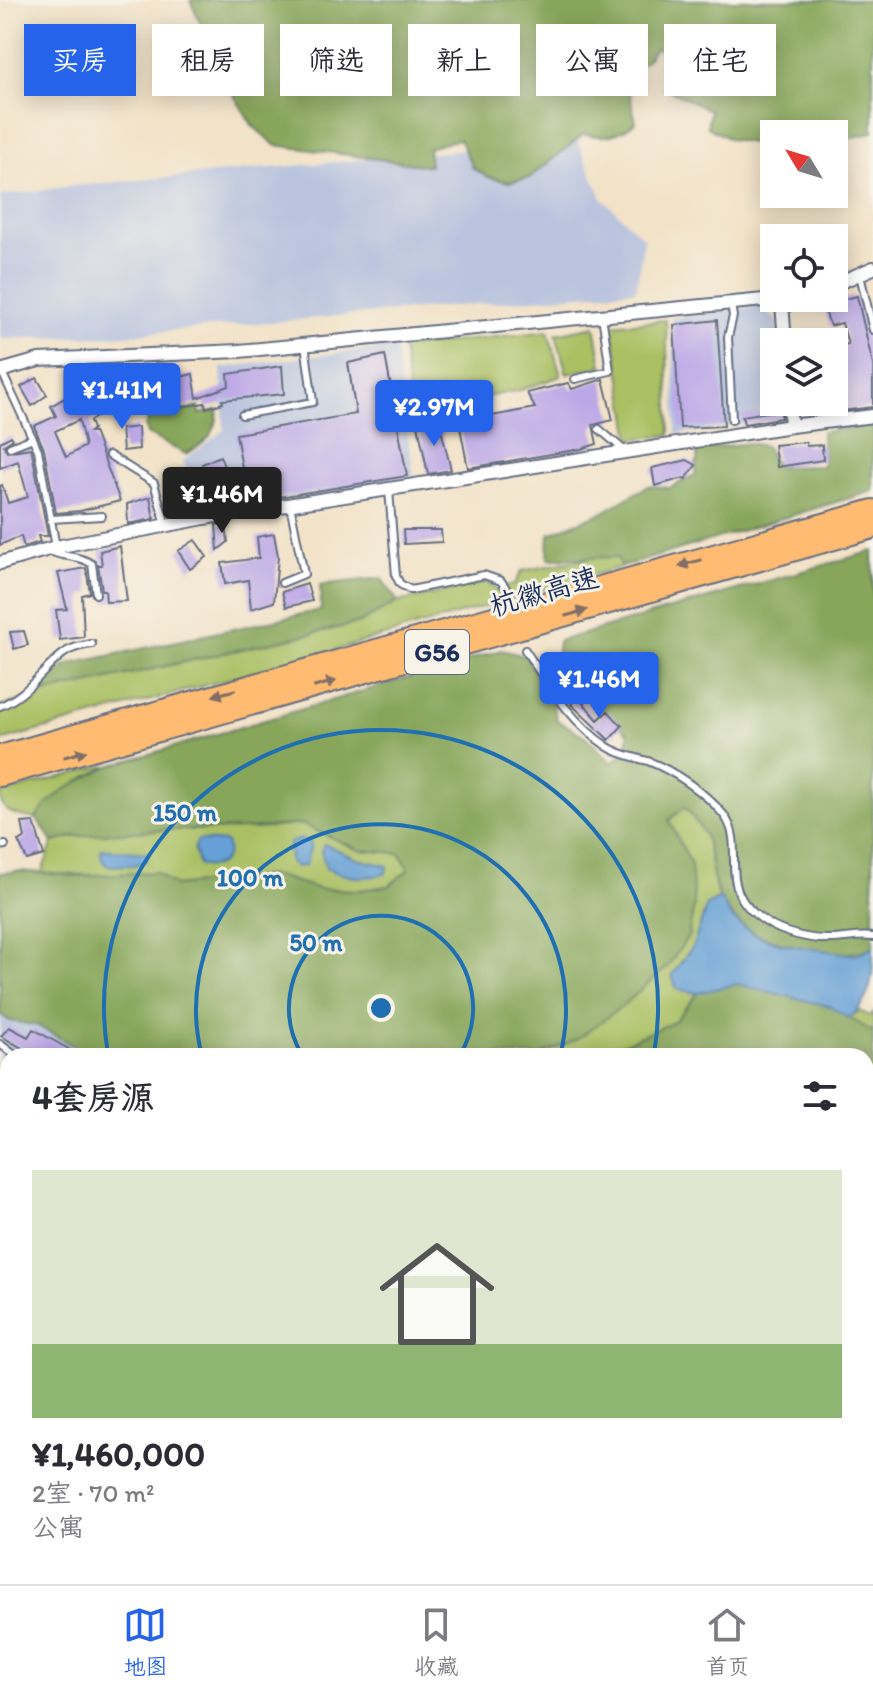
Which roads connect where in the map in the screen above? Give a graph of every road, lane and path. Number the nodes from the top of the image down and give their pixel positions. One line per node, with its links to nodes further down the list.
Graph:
1 (873, 268): 2 (street)
2 (860, 273): 3 (street); 7 (lane)
3 (848, 279)
4 (760, 300): 5 (street)
5 (731, 302): 6 (street); 14 (lane)
6 (602, 314): 8 (street); 10 (lane)
7 (873, 330)
8 (305, 344): 9 (street); 11 (lane)
9 (1, 370): 17 (lane)
10 (575, 379)
11 (242, 415)
12 (790, 416): 15 (street)
13 (873, 416): 15 (street)
14 (732, 420)
15 (791, 426): 19 (street)
16 (599, 429): 19 (lane)
17 (33, 438): 18 (lane); 25 (lane)
18 (10, 447)
19 (626, 452): 21 (street)
20 (109, 455): 26 (lane)
21 (389, 490): 22 (street); 31 (lane)
22 (290, 505): 26 (street); 30 (lane)
23 (873, 511): 36 (highway, 杭徽高速 / G56, one-way to 36)
24 (102, 516): 25 (lane)
25 (51, 519): 28 (lane)
26 (166, 525): 28 (street)
27 (873, 527): 37 (highway, 杭徽高速 / G56, one-way to 27)
28 (52, 548): 29 (street); 32 (lane)
29 (0, 563)
30 (282, 583)
31 (506, 588)
32 (96, 594)
33 (92, 644): 35 (lane)
34 (525, 650): 38 (lane)
35 (0, 706)
36 (0, 757)
37 (0, 775)
38 (873, 937)

